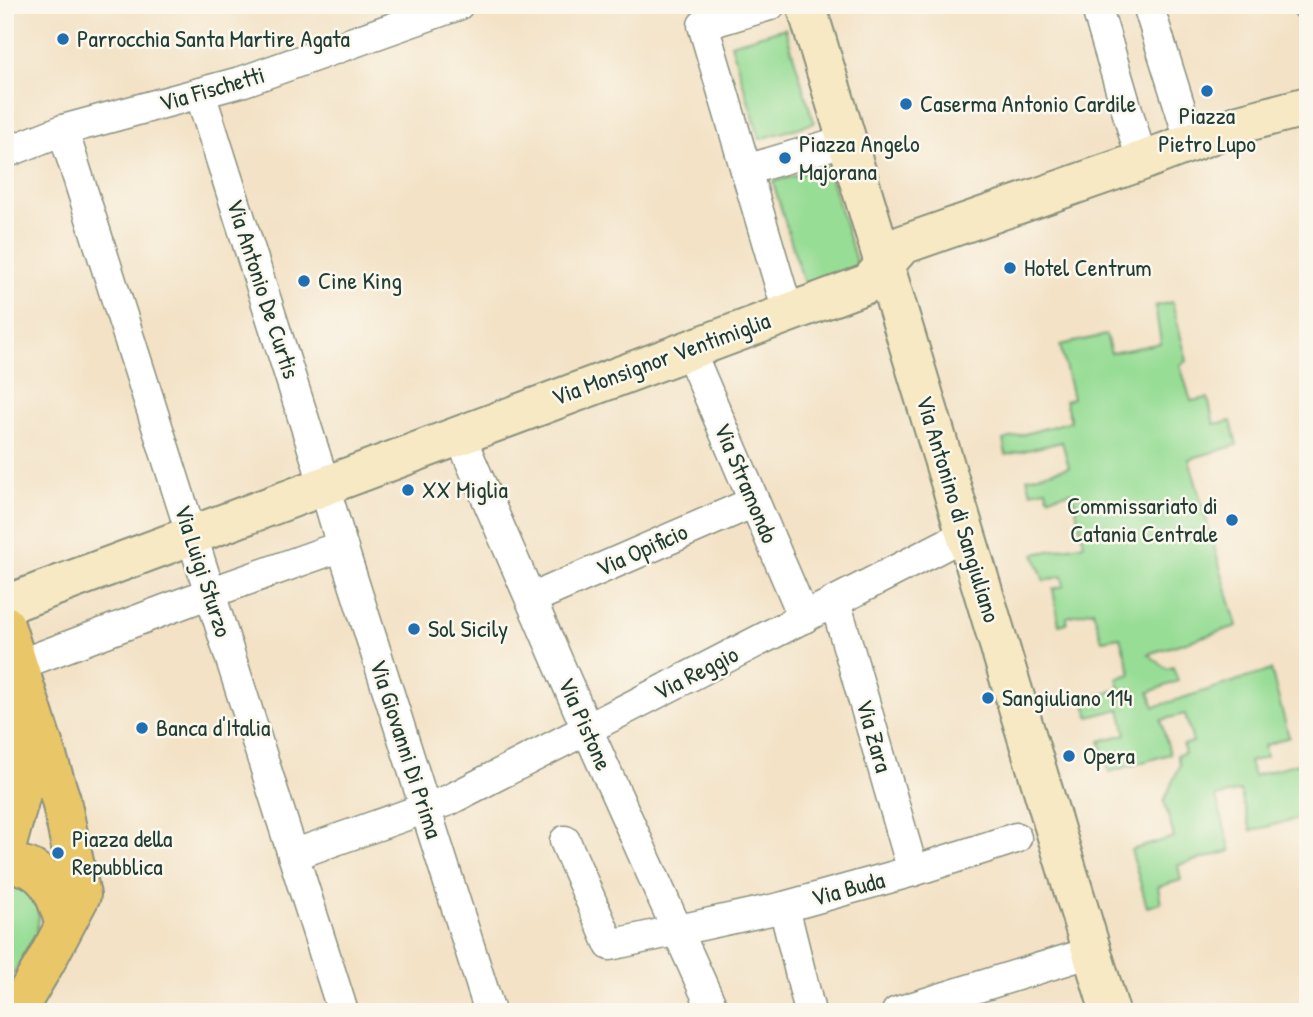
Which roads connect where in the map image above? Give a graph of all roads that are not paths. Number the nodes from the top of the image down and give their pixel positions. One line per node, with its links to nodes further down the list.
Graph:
1 (458, 5): 6 (street, Via Fischetti)
2 (770, 5): 13 (street)
3 (806, 5): 9 (main road, Via Antonino di Sangiuliano)
4 (1096, 5): 12 (street)
5 (1148, 5): 10 (street)
6 (201, 93): 8 (street, Via Fischetti); 18 (street, Via Antonio De Curtis)
7 (1308, 106): 10 (main road, Via Monsignor Ventimiglia)
8 (63, 130): 11 (street, Via Fischetti); 21 (street, Via Luigi Sturzo)
9 (847, 140): 13 (street); 14 (main road, Via Antonino di Sangiuliano)
10 (1191, 143): 12 (main road, Via Monsignor Ventimiglia)
11 (5, 153)
12 (1142, 161): 14 (main road, Via Monsignor Ventimiglia)
13 (746, 170): 15 (street)
14 (885, 266): 15 (main road, Via Monsignor Ventimiglia); 20 (main road, Via Antonino di Sangiuliano)
15 (788, 312): 16 (main road, Via Monsignor Ventimiglia)
16 (688, 349): 17 (main road, Via Monsignor Ventimiglia); 19 (street, Via Stramondo)
17 (459, 434): 18 (main road, Via Monsignor Ventimiglia); 24 (street, Via Pistone)
18 (324, 486): 21 (main road, Via Monsignor Ventimiglia); 22 (street, Via Giovanni Di Prima)
19 (754, 502): 24 (street, Via Opificio); 27 (street, Via Stramondo)
20 (965, 534): 25 (street, Via Reggio); 42 (main road, Via Antonino di Sangiuliano)
21 (192, 536): 23 (street, Via Luigi Sturzo); 26 (main road, Via Monsignor Ventimiglia)
22 (342, 546): 23 (street); 32 (street, Via Giovanni Di Prima)
23 (210, 593): 29 (street); 36 (street, Via Luigi Sturzo)
24 (531, 599): 30 (street, Via Pistone)
25 (835, 601): 27 (street, Via Reggio); 38 (street, Via Zara)
26 (5, 605)
27 (804, 618): 30 (street, Via Reggio)
28 (5, 625): 29 (main road)
29 (12, 668): 40 (main road)
30 (587, 729): 32 (street, Via Reggio); 41 (street, Via Pistone)
31 (5, 735): 35 (main road)
32 (425, 809): 36 (street, Via Reggio); 45 (street, Via Giovanni Di Prima)
33 (1016, 838): 38 (street, Via Buda)
34 (565, 841): 41 (street, Via Buda)
35 (5, 852)
36 (293, 855): 44 (street, Via Luigi Sturzo)
37 (5, 863): 40 (main road)
38 (913, 871): 39 (street, Via Buda)
39 (784, 906): 41 (street, Via Buda); 47 (street)
40 (65, 924): 43 (main road)
41 (676, 930): 46 (street, Via Pistone)
42 (1092, 952): 48 (street); 49 (main road, Via Antonino di Sangiuliano)
43 (16, 1012)
44 (343, 1012)
45 (490, 1012)
46 (714, 1012)
47 (810, 1012)
48 (897, 1012)
49 (1110, 1012)

